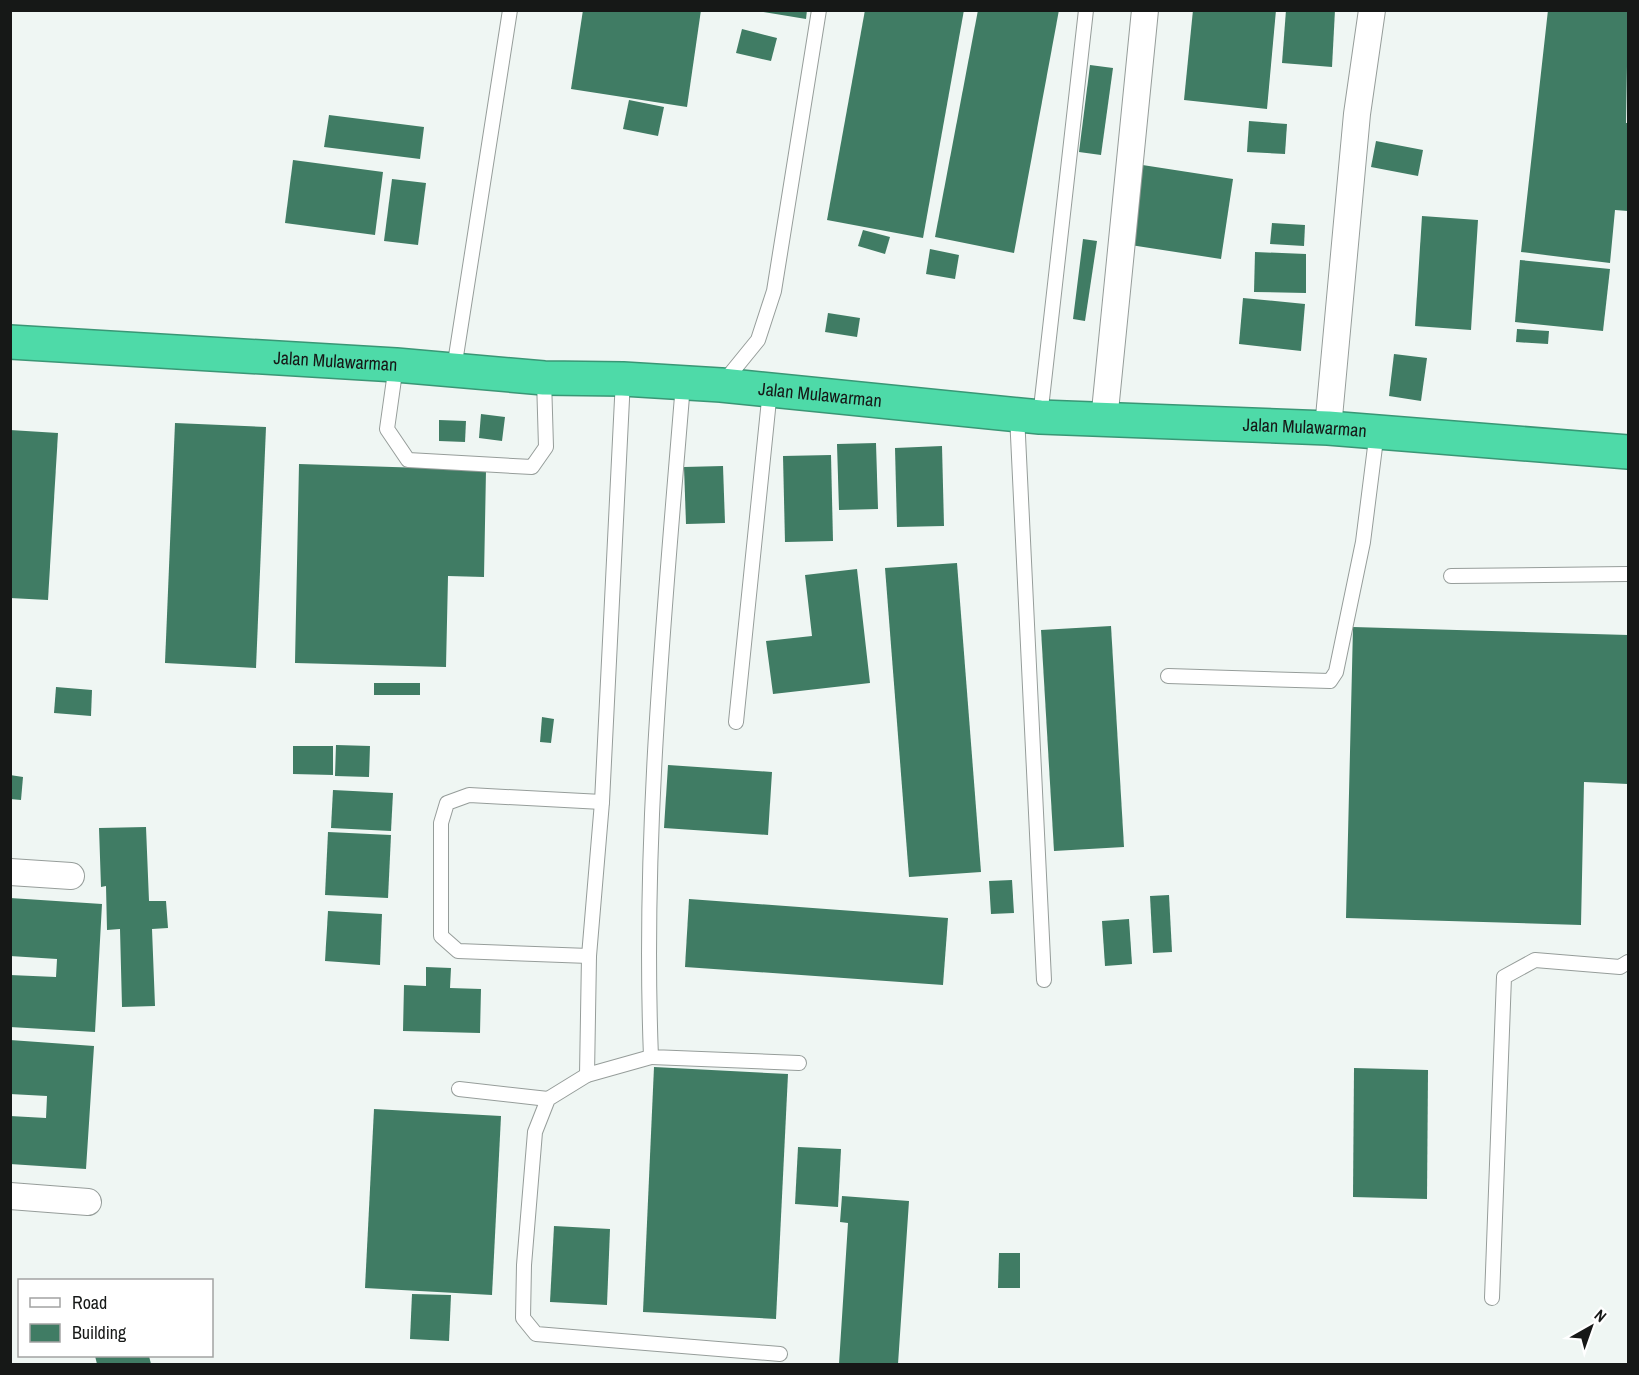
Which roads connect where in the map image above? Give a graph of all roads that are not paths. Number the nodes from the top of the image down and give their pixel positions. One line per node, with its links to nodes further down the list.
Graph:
1 (510, 10): 8 (lane)
2 (819, 10): 12 (lane)
3 (1086, 10): 14 (lane)
4 (1145, 10): 15 (street)
5 (1372, 10): 16 (street)
6 (10, 342): 7 (highway, Jalan Mulawarman)
7 (396, 365): 8 (highway, Jalan Mulawarman); 9 (lane)
8 (454, 369): 9 (highway, Jalan Mulawarman)
9 (544, 378): 10 (highway, Jalan Mulawarman)
10 (623, 379): 11 (highway, Jalan Mulawarman); 23 (lane)
11 (683, 384): 12 (highway, Jalan Mulawarman); 29 (lane)
12 (721, 385): 13 (highway, Jalan Mulawarman)
13 (770, 390): 14 (highway, Jalan Mulawarman); 22 (lane)
14 (1029, 416): 15 (highway, Jalan Mulawarman); 28 (lane)
15 (1104, 420): 16 (highway, Jalan Mulawarman)
16 (1328, 428): 17 (highway, Jalan Mulawarman)
17 (1377, 431): 18 (highway, Jalan Mulawarman); 21 (lane)
18 (1629, 452)
19 (1629, 574): 20 (lane)
20 (1451, 576)
21 (1168, 676)
22 (736, 722)
23 (602, 802): 26 (lane); 26 (lane)
24 (10, 872): 25 (street)
25 (71, 876)
26 (589, 956): 31 (lane)
27 (1629, 962): 36 (lane)
28 (1044, 980)
29 (651, 1057): 30 (lane); 31 (lane)
30 (799, 1063)
31 (587, 1075): 33 (lane)
32 (459, 1089): 33 (lane)
33 (548, 1099): 37 (lane)
34 (10, 1196): 35 (street)
35 (88, 1202)
36 (1492, 1298)
37 (780, 1354)

